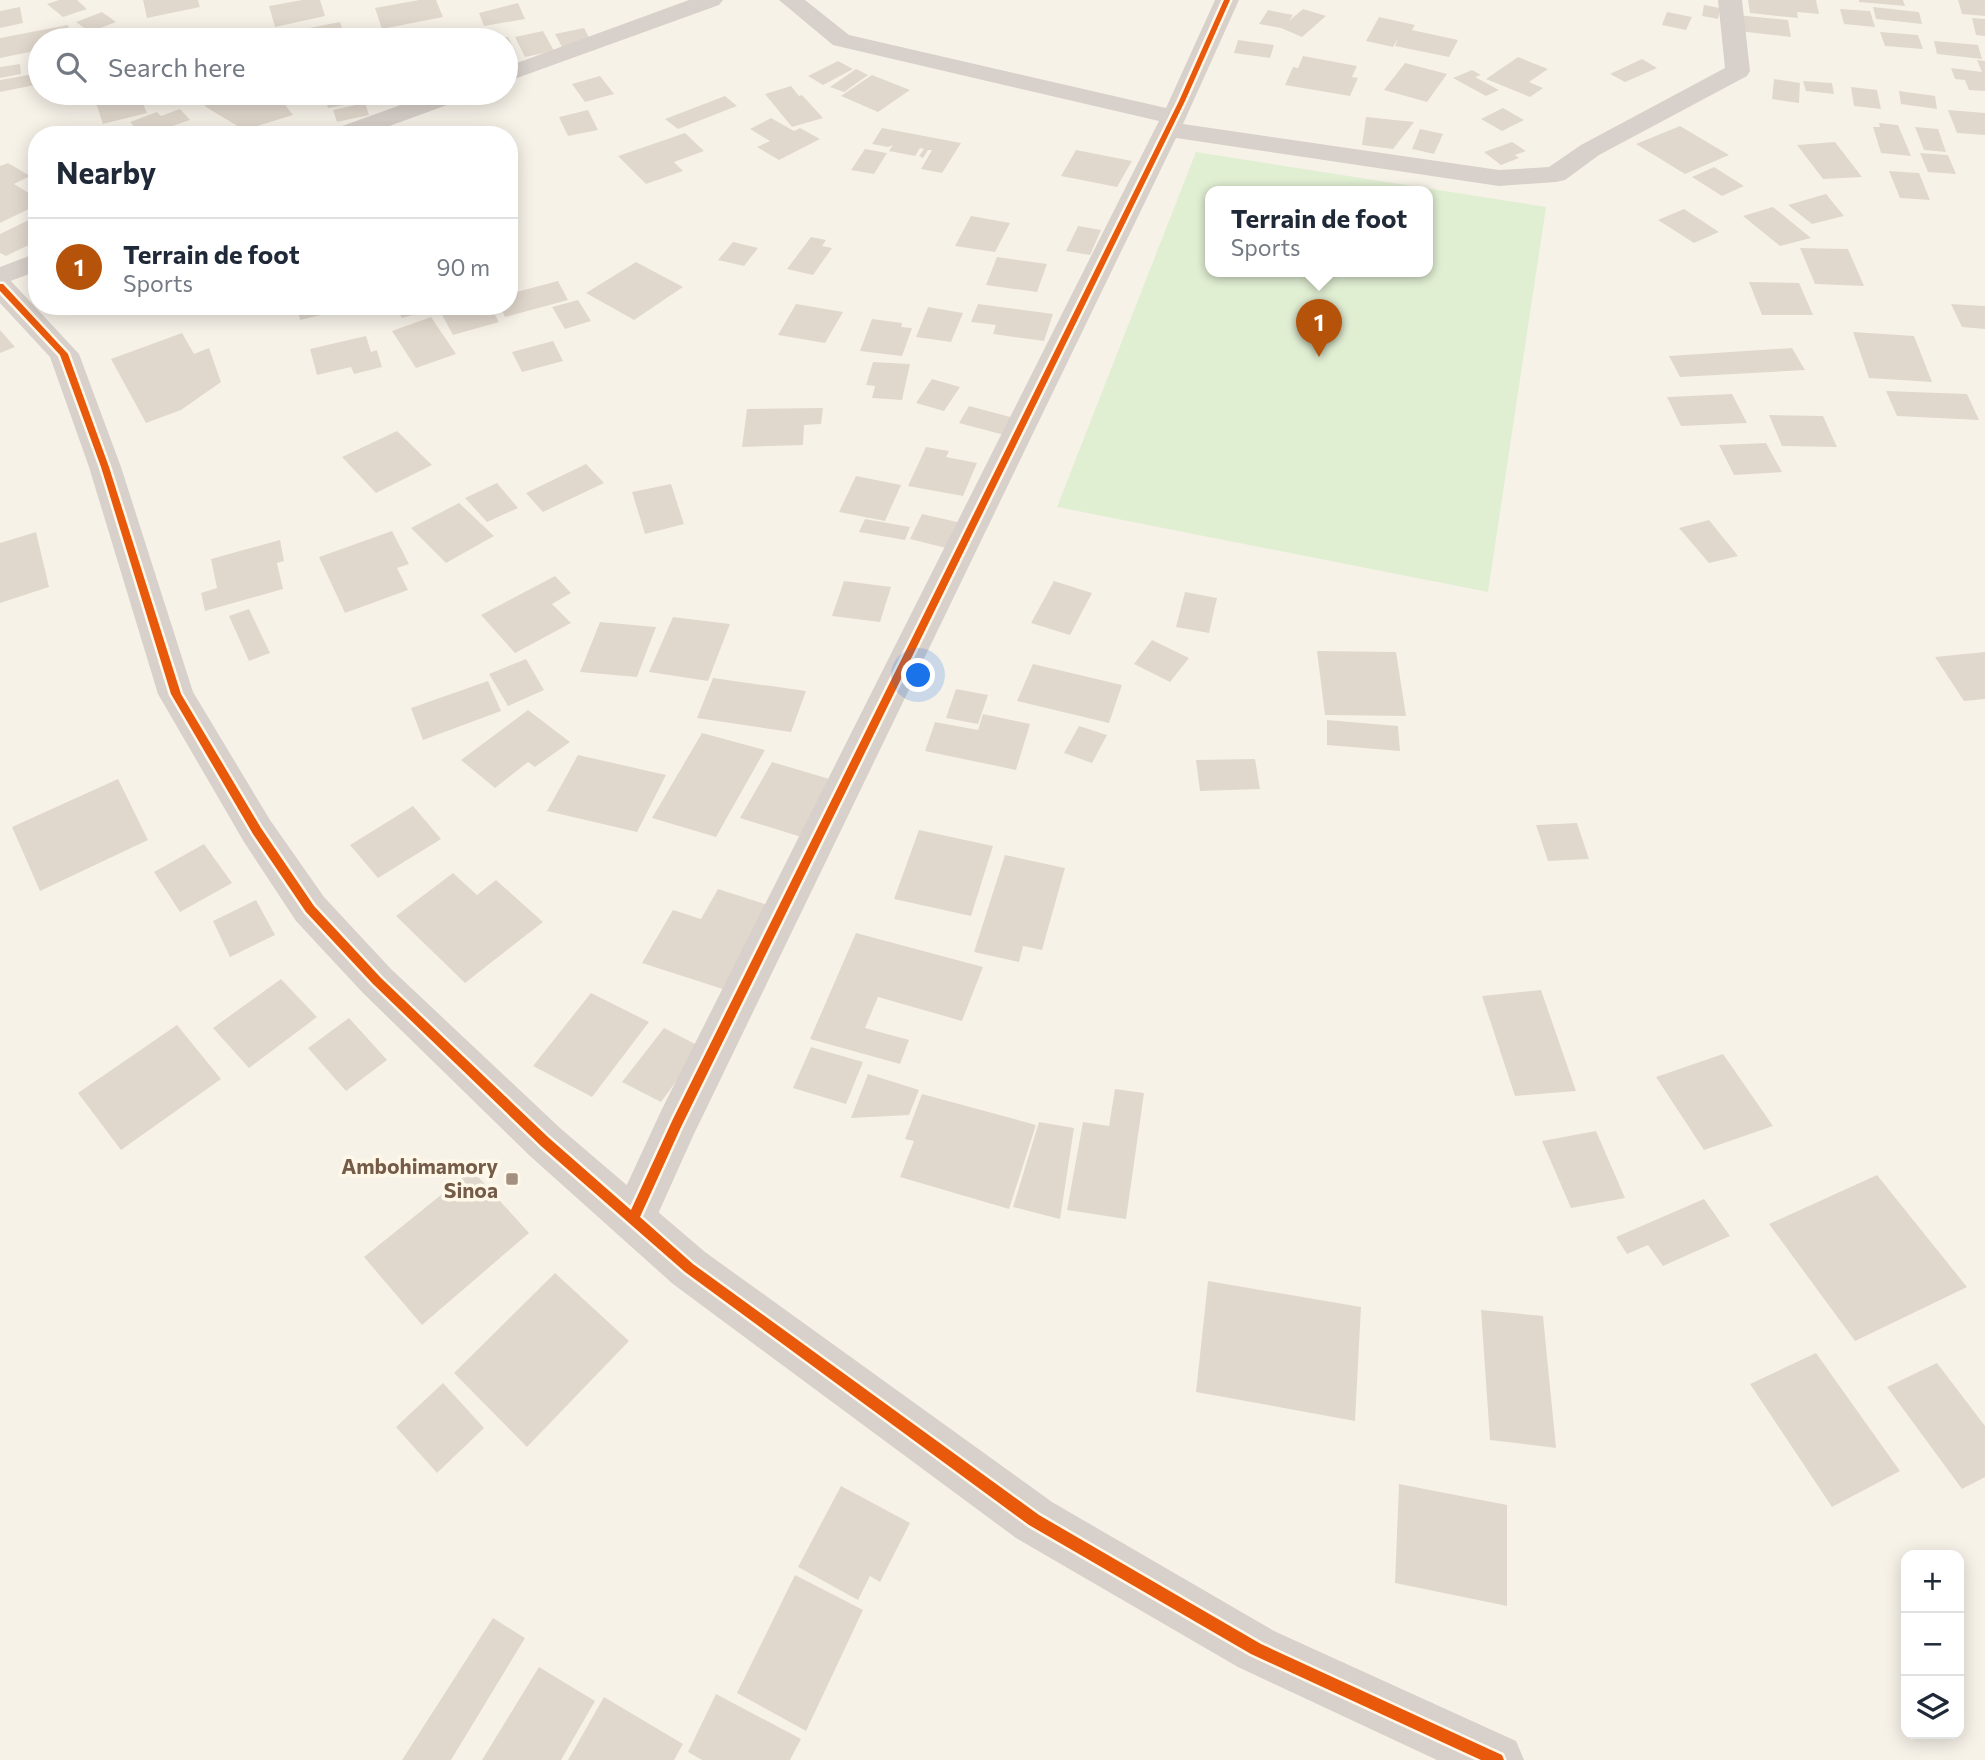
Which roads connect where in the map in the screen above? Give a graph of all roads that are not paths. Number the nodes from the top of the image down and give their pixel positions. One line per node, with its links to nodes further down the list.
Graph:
1 (711, 0): 5 (street)
2 (791, 0): 8 (street)
3 (1227, 0): 8 (street)
4 (1730, 0): 8 (street)
5 (663, 7): 6 (street)
6 (518, 70)
7 (424, 105): 9 (street)
8 (1170, 123): 13 (street)
9 (365, 126)
10 (28, 265): 11 (street)
11 (0, 277)
12 (0, 286): 13 (street)
13 (633, 1219): 14 (street)
14 (1497, 1760)

